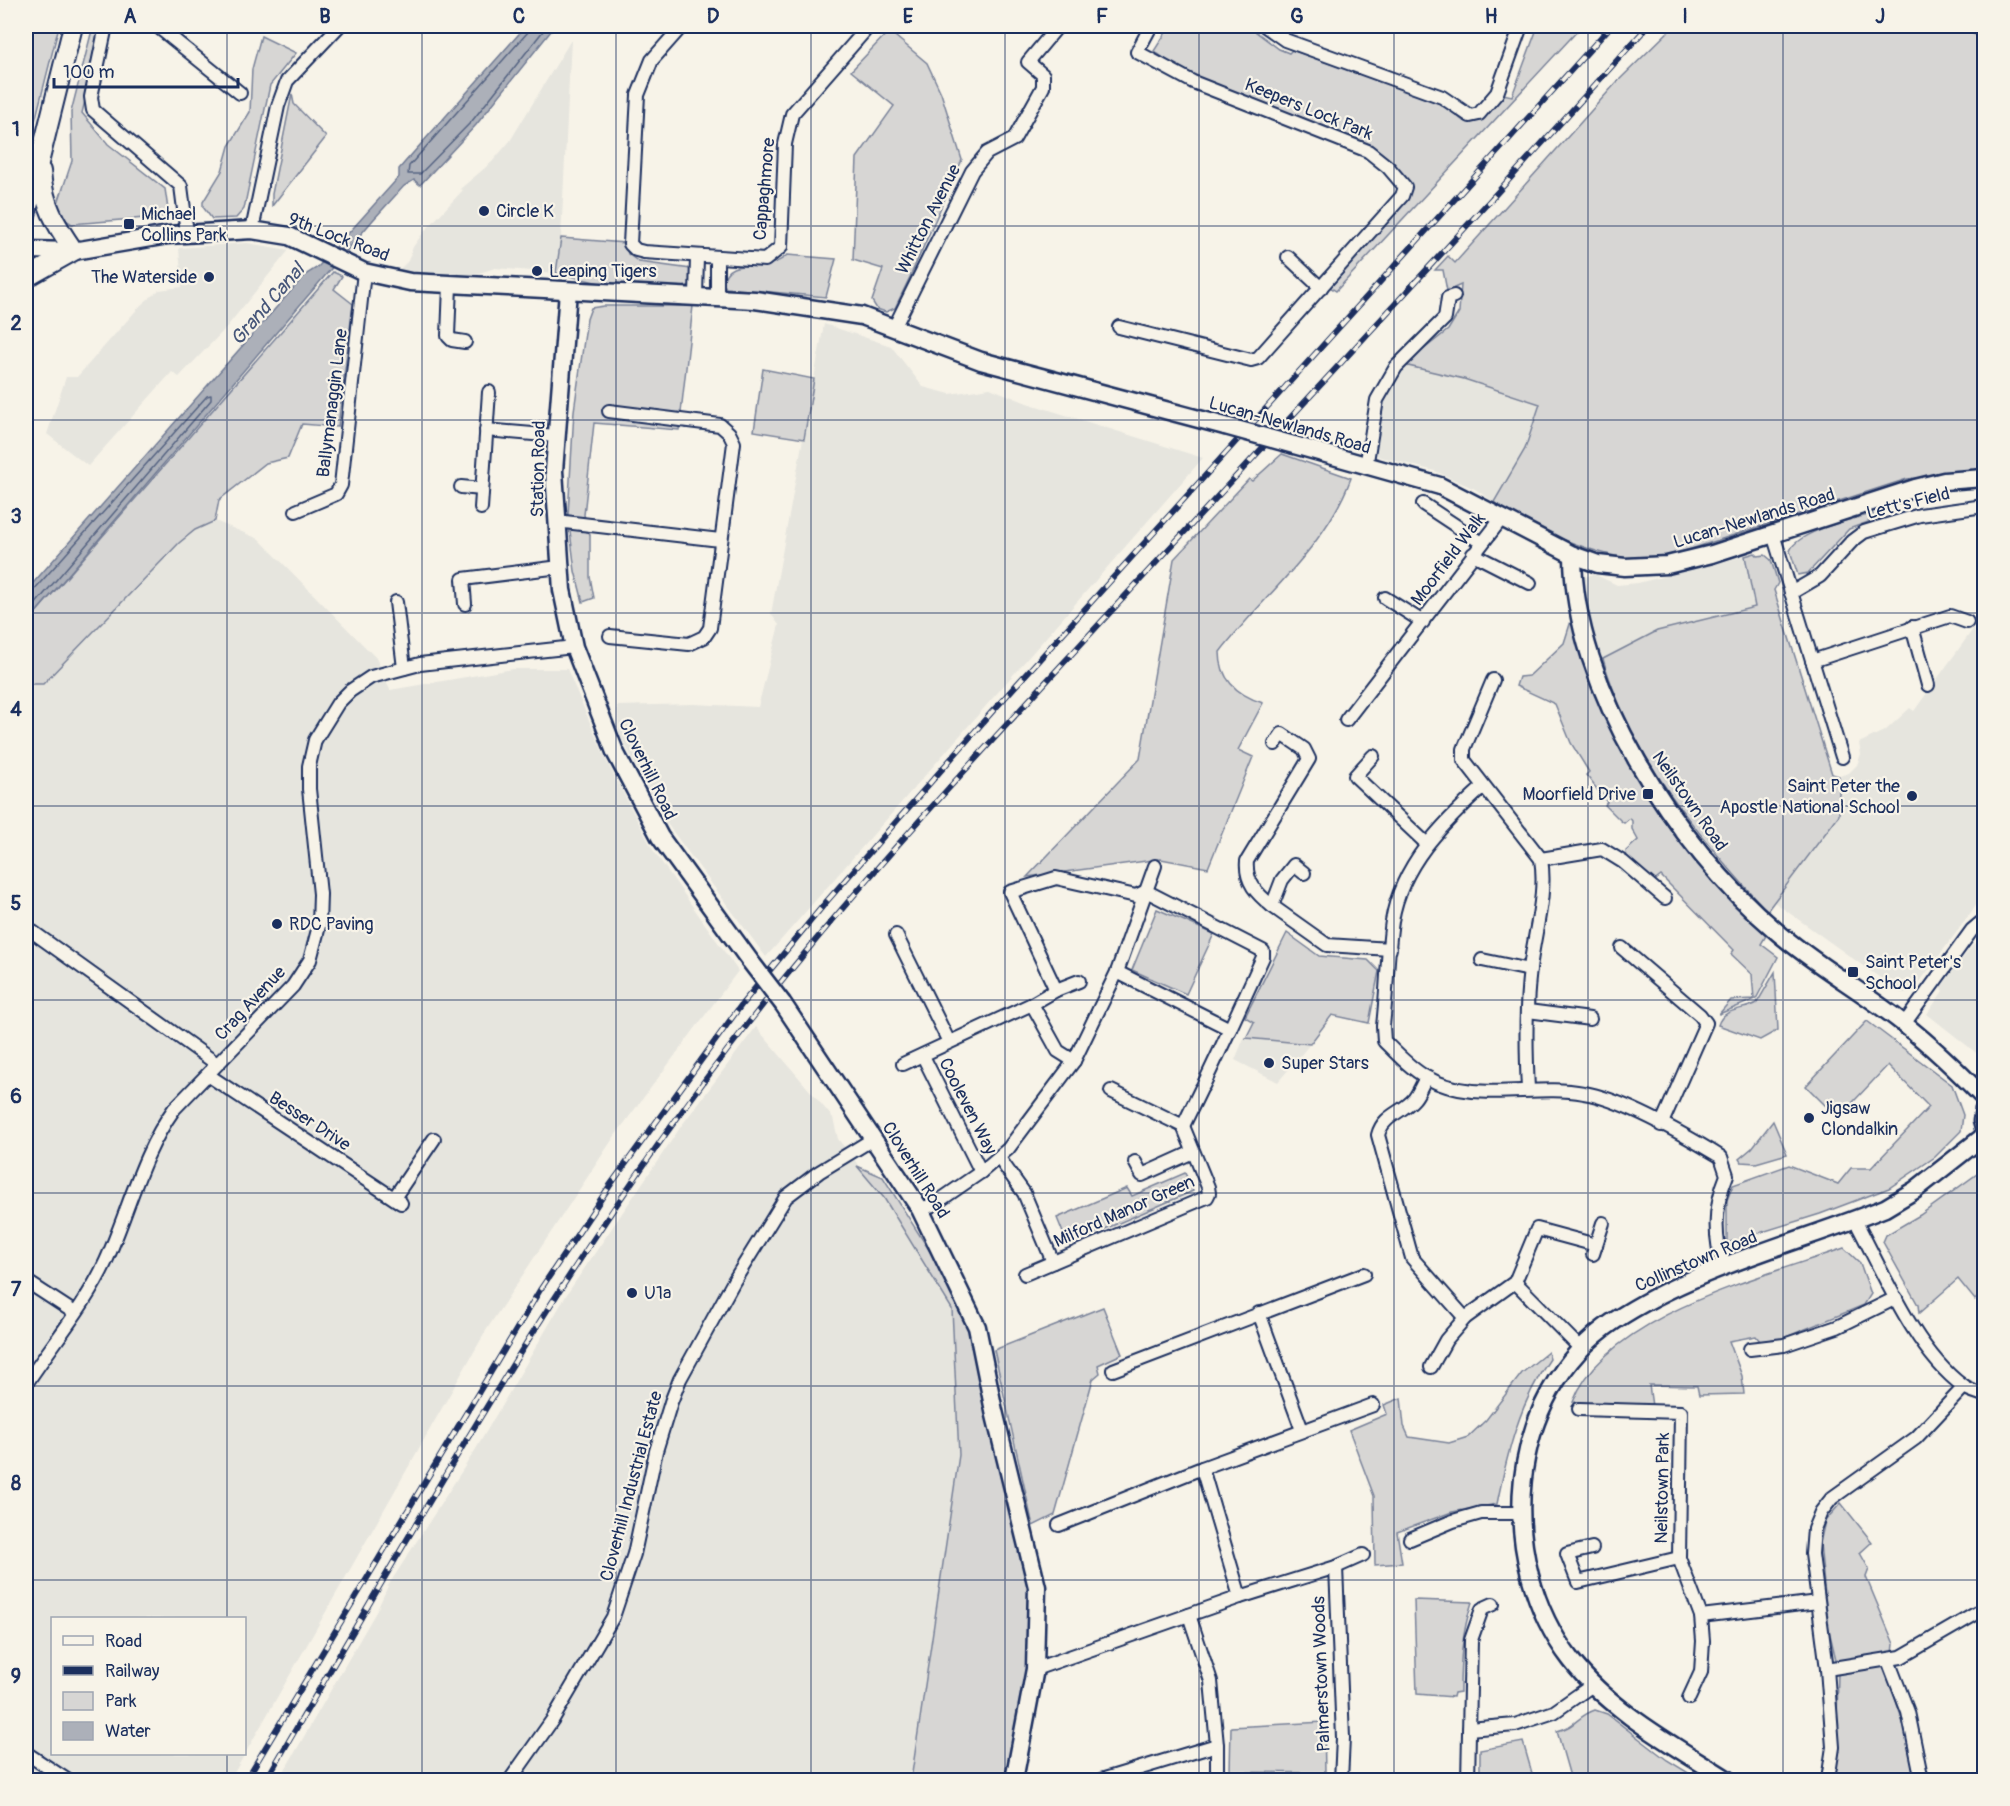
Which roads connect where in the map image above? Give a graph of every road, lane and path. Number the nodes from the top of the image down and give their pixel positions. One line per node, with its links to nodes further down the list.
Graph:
1 (73, 26): 12 (main road)
2 (105, 26): 16 (street)
3 (157, 26): 11 (street)
4 (339, 26): 15 (street)
5 (682, 26): 20 (street, Cappaghmore)
6 (869, 26): 21 (street, Cappaghmore)
7 (1058, 26): 31 (street, Whitton Avenue)
8 (1151, 26): 25 (street, Keepers Lock Park)
9 (1265, 26): 10 (street)
10 (1521, 26)
11 (240, 93)
12 (41, 157): 13 (main road); 14 (main road); 18 (main road)
13 (26, 182)
14 (26, 215)
15 (252, 230): 16 (street, 9th Lock Road); 22 (street, 9th Lock Road)
16 (187, 233): 18 (street, 9th Lock Road)
17 (26, 250): 18 (street, 9th Lock Road)
18 (74, 251): 23 (main road)
19 (1288, 257): 25 (street)
20 (697, 258): 21 (street, Cappaghmore); 27 (street)
21 (717, 259): 29 (street)
22 (364, 272): 24 (street, 9th Lock Road); 44 (street, Ballymanaggin Lane)
23 (26, 278)
24 (450, 285): 26 (street, 9th Lock Road); 32 (street)
25 (1321, 288): 30 (street, Keepers Lock Park)
26 (568, 291): 27 (street, Lucan-Newlands Road); 36 (street, Station Road)
27 (696, 296): 29 (street, Lucan-Newlands Road)
28 (1454, 296): 37 (street)
29 (717, 297): 31 (street, Lucan-Newlands Road)
30 (1119, 327)
31 (894, 328): 37 (street, Lucan-Newlands Road, bridge)
32 (465, 342)
33 (489, 392): 35 (street)
34 (609, 411): 48 (street)
35 (486, 430): 36 (street); 40 (street)
36 (556, 436): 46 (street, Station Road)
37 (1366, 467): 45 (street, Lucan-Newlands Road)
38 (1984, 478): 47 (street, Lucan-Newlands Road)
39 (461, 487): 40 (street)
40 (482, 489): 43 (street)
41 (1424, 504): 49 (street)
42 (1984, 506): 54 (street, Lett's Field)
43 (481, 508)
44 (296, 511)
45 (1502, 518): 49 (street, Moorfield Walk); 51 (street, Lucan-Newlands Road)
46 (556, 521): 48 (street); 52 (street, Station Road)
47 (1773, 534): 51 (street, Lucan-Newlands Road); 54 (street)
48 (720, 540): 61 (street)
49 (1482, 543): 50 (street, Moorfield Walk)
50 (1473, 554): 53 (street); 58 (street, Moorfield Walk)
51 (1573, 555): 92 (street, Neilstown Road)
52 (560, 567): 57 (street); 62 (street, Station Road)
53 (1530, 583)
54 (1791, 593): 63 (street)
55 (1385, 598): 58 (street, Moorfield Walk)
56 (396, 602): 64 (street)
57 (465, 604)
58 (1423, 622): 67 (street, Moorfield Walk)
59 (1967, 622): 60 (street)
60 (1912, 627): 63 (street); 66 (street)
61 (610, 636)
62 (574, 647): 64 (street, Crag Avenue); 110 (street, Cloverhill Road, bridge)
63 (1812, 661): 70 (street)
64 (404, 668): 97 (street, Crag Avenue)
65 (1493, 680): 71 (street)
66 (1928, 685)
67 (1346, 720)
68 (1275, 744): 78 (street)
69 (1373, 756): 72 (street)
70 (1842, 757)
71 (1483, 787): 72 (street); 73 (street)
72 (1427, 844): 83 (street)
73 (1541, 859): 77 (street); 85 (street)
74 (1155, 866): 76 (street)
75 (1304, 873): 78 (street)
76 (1146, 891): 86 (street); 88 (street); 93 (street)
77 (1665, 898)
78 (1272, 906): 83 (street)
79 (1984, 920): 92 (street)
80 (26, 927): 97 (street)
81 (896, 935): 94 (street)
82 (1622, 948): 105 (street)
83 (1390, 949): 100 (street)
84 (1482, 960): 85 (street)
85 (1530, 970): 90 (street)
86 (1117, 972): 93 (street); 96 (street)
87 (1079, 981): 88 (street)
88 (1056, 990): 89 (street)
89 (1032, 1004): 94 (street); 96 (street)
90 (1528, 1011): 91 (street); 101 (street)
91 (1590, 1019)
92 (1904, 1024): 103 (street, Neilstown Road)
93 (1230, 1029): 106 (street)
94 (949, 1042): 95 (street)
95 (923, 1056): 98 (street); 114 (street, Cooleven Way)
96 (1074, 1062): 112 (street)
97 (217, 1064): 99 (street, Crag Avenue)
98 (903, 1064)
99 (208, 1075): 109 (street, Besser Drive); 125 (street, Crag Avenue)
100 (1426, 1078): 101 (street); 127 (street)
101 (1528, 1089): 105 (street)
102 (1111, 1091): 106 (street)
103 (1984, 1098)
104 (1984, 1108): 107 (street)
105 (1661, 1125): 119 (street)
106 (1183, 1126): 111 (street, Milford Manor Green)
107 (1984, 1128)
108 (1984, 1136): 116 (street, Collinstown Road)
109 (434, 1138)
110 (873, 1139): 115 (street, Cloverhill Road); 161 (street, Cloverhill Industrial Estate)
111 (1193, 1152): 113 (street); 118 (street, Milford Manor Green)
112 (999, 1158): 114 (street); 118 (street, Milford Manor Green)
113 (1136, 1162)
114 (981, 1172): 115 (street)
115 (920, 1209): 153 (street, Cloverhill Road)
116 (1855, 1220): 119 (street, Collinstown Road); 124 (street)
117 (1603, 1223): 123 (street)
118 (1053, 1262): 120 (street, Milford Manor Green)
119 (1725, 1268): 128 (street, Collinstown Road)
120 (1025, 1274)
121 (1364, 1274): 126 (street)
122 (26, 1281): 125 (street)
123 (1515, 1282): 127 (street); 128 (street)
124 (1896, 1298): 129 (street); 133 (street)
125 (75, 1313): 132 (street, Crag Avenue)
126 (1259, 1313): 131 (street); 137 (street)
127 (1465, 1318): 130 (street)
128 (1581, 1349): 139 (street, Collinstown Road)
129 (1750, 1349)
130 (1431, 1367)
131 (1113, 1370)
132 (26, 1384)
133 (1964, 1387): 134 (street); 147 (street)
134 (1984, 1395)
135 (1373, 1405): 137 (street)
136 (1579, 1409): 144 (street, Neilstown Park)
137 (1302, 1430): 138 (street)
138 (1202, 1468): 140 (street); 146 (street)
139 (1519, 1513): 141 (street); 155 (street, Collinstown Road)
140 (1059, 1525)
141 (1410, 1539)
142 (1592, 1548): 144 (street, Neilstown Park)
143 (1363, 1555): 145 (street, Palmerstown Woods)
144 (1678, 1558): 151 (street, Neilstown Park)
145 (1336, 1567): 146 (street, Palmerstown Woods); 165 (street, Palmerstown Woods)
146 (1240, 1597): 150 (street, Palmerstown Woods)
147 (1818, 1602): 151 (street); 154 (street)
148 (1492, 1604): 157 (street)
149 (1984, 1610): 152 (street)
150 (1189, 1615): 153 (street, Palmerstown Woods); 158 (street)
151 (1701, 1616): 156 (street, Neilstown Park)
152 (1888, 1660): 154 (street); 169 (street)
153 (1035, 1669): 162 (street, Cloverhill Road)
154 (1827, 1669): 168 (street)
155 (1594, 1684): 157 (street); 167 (street, Collinstown Road)
156 (1689, 1698)
157 (1469, 1729): 166 (street)
158 (1217, 1745): 163 (street); 164 (street)
159 (26, 1753): 160 (street)
160 (67, 1780)
161 (510, 1780)
162 (1014, 1780)
163 (1101, 1780)
164 (1217, 1780)
165 (1341, 1780)
166 (1468, 1780)
167 (1728, 1780)
168 (1828, 1780)
169 (1922, 1780)

